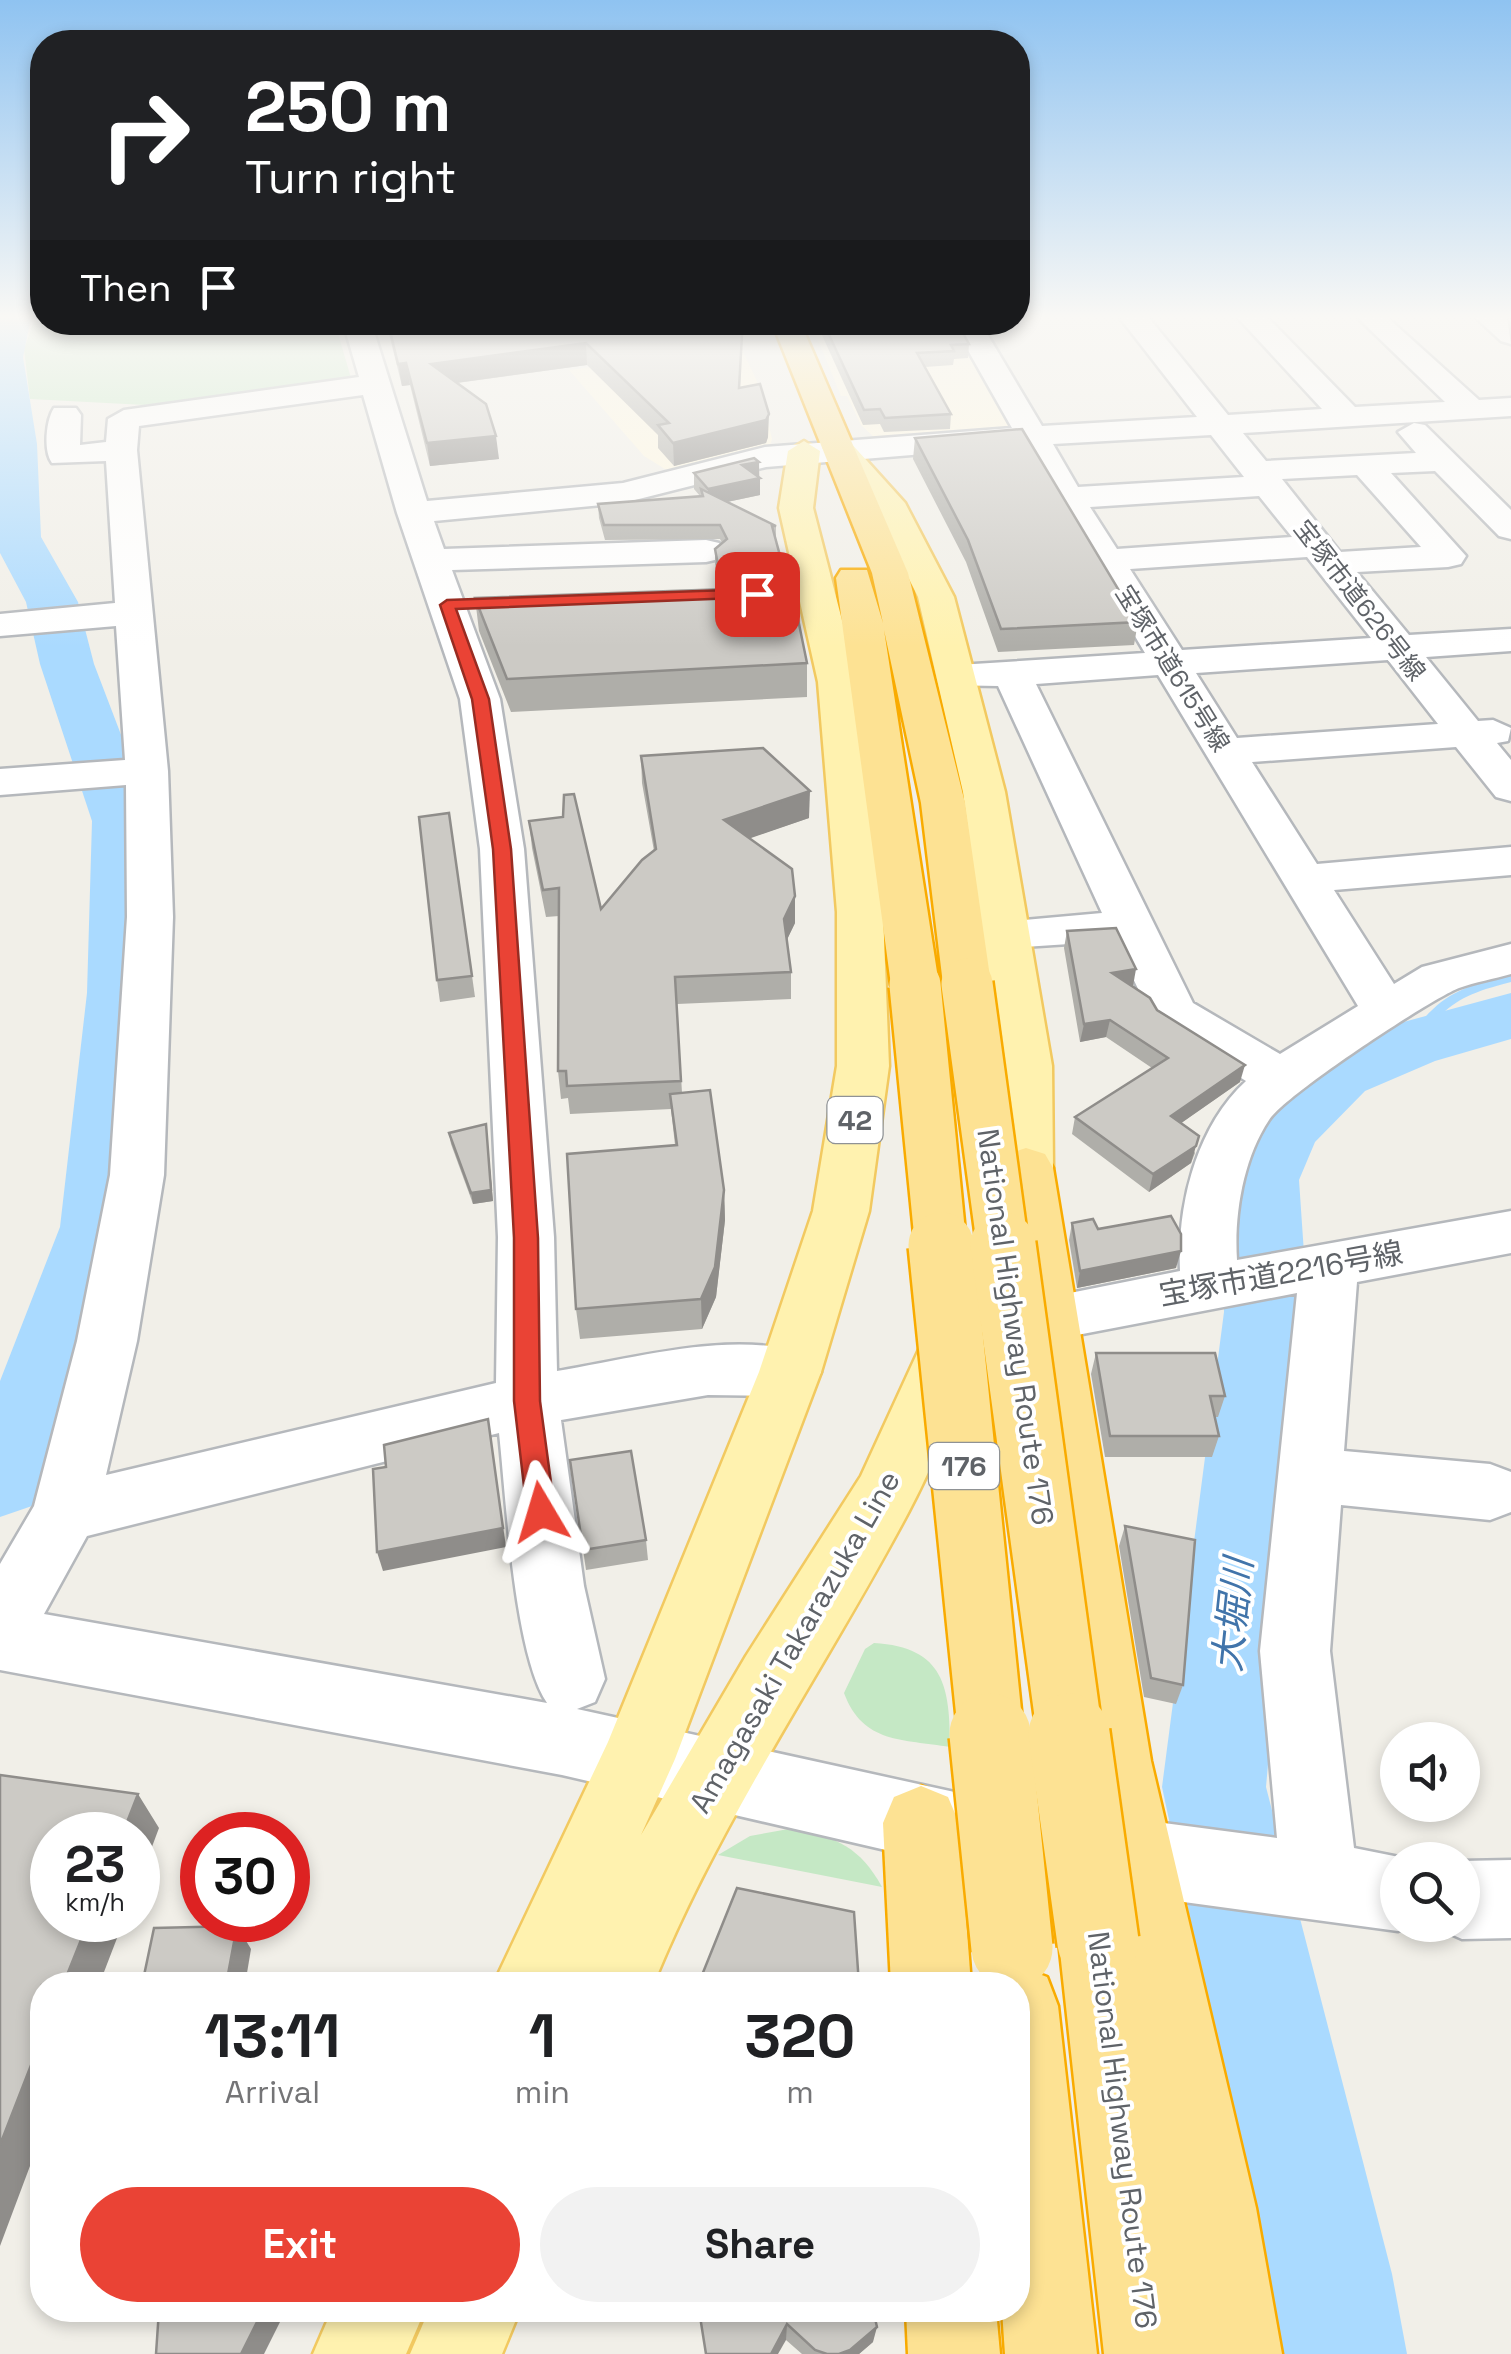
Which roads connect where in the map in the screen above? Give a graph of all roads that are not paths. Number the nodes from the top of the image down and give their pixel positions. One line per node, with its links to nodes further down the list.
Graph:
1 (65, 428): 12 (street)
2 (123, 428): 12 (street)
3 (390, 428): 19 (street)
4 (811, 428): 11 (highway, National Highway Route 176 / 176)
5 (815, 428): 11 (highway, National Highway Route 176 / 176)
6 (1031, 428): 10 (street, 宝塚市道615号線)
7 (1161, 428): 10 (street)
8 (1223, 428): 15 (street, 宝塚市道626号線)
9 (1410, 428): 13 (street)
10 (1036, 436): 11 (street); 16 (street, 宝塚市道615号線)
11 (821, 449): 19 (street); 29 (main road, Amagasaki Takarazuka Line); 41 (highway, National Highway Route 176 / 176); 49 (main road, 42)
12 (120, 450): 23 (street)
13 (1440, 461): 14 (street); 18 (street)
14 (1364, 465): 15 (street); 21 (street)
15 (1263, 478): 16 (street); 21 (street, 宝塚市道626号線)
16 (1068, 498): 22 (street, 宝塚市道615号線)
17 (586, 518): 19 (street)
18 (1511, 530)
19 (423, 536): 20 (street); 50 (street)
20 (706, 550)
21 (1323, 554): 22 (street); 26 (street, 宝塚市道626号線)
22 (1106, 560): 27 (street, 宝塚市道615号線)
23 (131, 613): 24 (street); 33 (street)
24 (0, 626)
25 (1511, 640): 26 (street)
26 (1397, 648): 27 (street); 31 (street, 宝塚市道626号線)
27 (1170, 665): 28 (street); 32 (street, 宝塚市道615号線)
28 (1012, 674): 29 (street); 38 (street)
29 (958, 677): 39 (main road, Amagasaki Takarazuka Line)
30 (1511, 731): 31 (street)
31 (1468, 735): 32 (street); 35 (street, 宝塚市道626号線)
32 (1226, 752): 37 (street, 宝塚市道615号線)
33 (147, 771): 34 (street); 53 (street)
34 (0, 782)
35 (1511, 788)
36 (1511, 861): 37 (street)
37 (1300, 879): 42 (street, 宝塚市道615号線)
38 (1130, 926): 39 (street); 43 (street)
39 (1007, 934): 44 (main road, Amagasaki Takarazuka Line)
40 (1511, 959): 42 (street)
41 (941, 985): 67 (highway, National Highway Route 176 / 176, bridge); 76 (highway, National Highway Route 176 / 176, bridge)
42 (1385, 1010): 43 (street)
43 (1280, 1078): 47 (street)
44 (1026, 1168): 48 (highway); 58 (main road, Amagasaki Takarazuka Line)
45 (1511, 1232): 46 (street, 宝塚市道2216号線)
46 (1314, 1268): 47 (street, 宝塚市道2216号線); 51 (street)
47 (1220, 1284): 48 (street, 宝塚市道2216号線)
48 (1051, 1317): 60 (highway)
49 (790, 1372): 50 (street); 57 (main road, 42)
50 (527, 1401): 53 (street); 56 (street)
51 (1310, 1475): 52 (street); 60 (street)
52 (1490, 1492)
53 (65, 1513): 54 (street)
54 (0, 1627)
55 (0, 1638): 57 (street)
56 (570, 1679)
57 (638, 1759): 58 (street); 64 (main road, 42)
58 (716, 1776): 59 (street); 65 (main road, Amagasaki Takarazuka Line)
59 (922, 1823): 60 (street); 66 (highway)
60 (1229, 1870): 61 (street); 77 (highway)
61 (1380, 1890)
62 (1480, 1900): 63 (street)
63 (1511, 1900)
64 (540, 1972)
65 (619, 1972)
66 (931, 1972)
67 (1014, 1972)
68 (1030, 2135): 75 (highway, National Highway Route 176 / 176)
69 (374, 2322): 72 (main road)
70 (470, 2322): 73 (main road)
71 (953, 2322): 74 (highway)
72 (359, 2354)
73 (456, 2354)
74 (954, 2354)
75 (1051, 2354)
76 (1150, 2354)
77 (1236, 2354)

